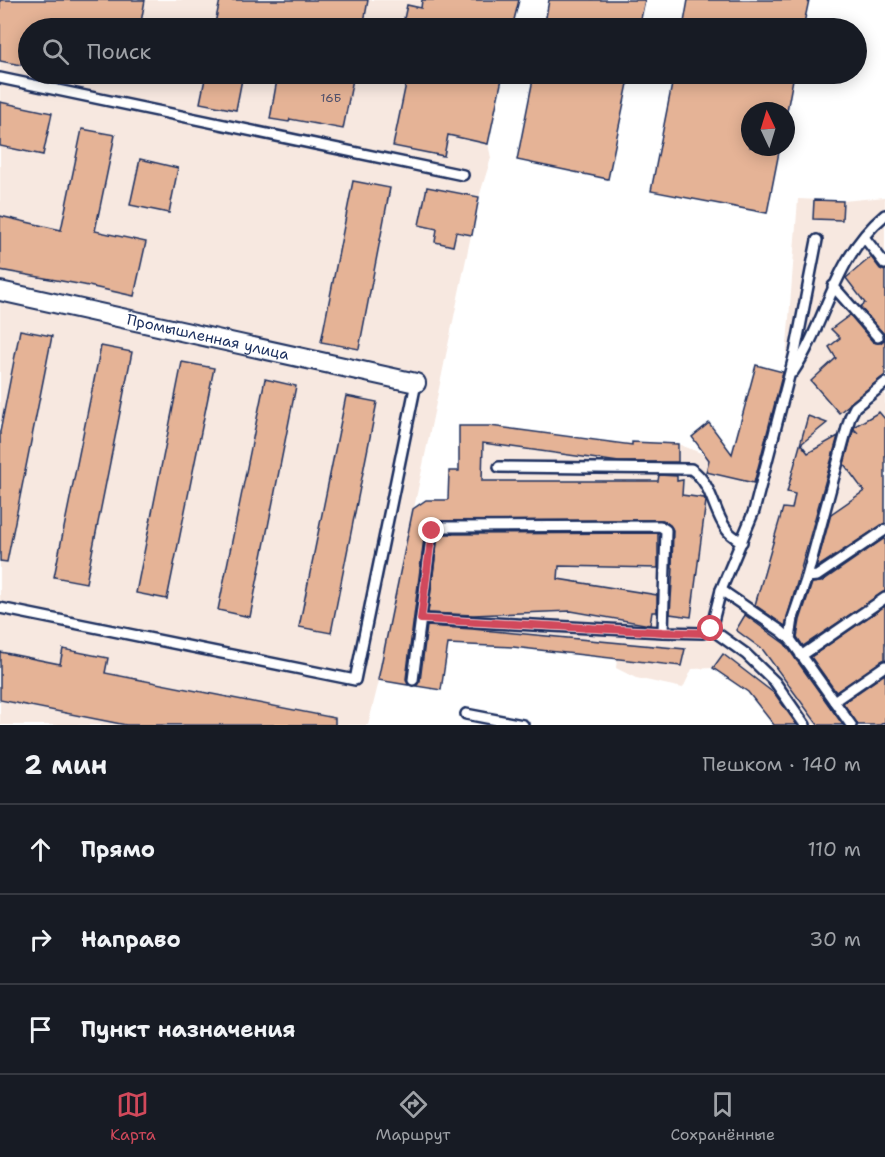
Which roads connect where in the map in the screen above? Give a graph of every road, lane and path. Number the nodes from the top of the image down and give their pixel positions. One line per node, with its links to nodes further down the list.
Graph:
1 (0, 78): 2 (lane)
2 (18, 82)
3 (29, 84): 4 (lane)
4 (463, 175)
5 (885, 215): 6 (lane)
6 (864, 237): 8 (lane); 9 (lane)
7 (817, 240): 12 (lane)
8 (885, 264)
9 (833, 285): 11 (lane); 12 (lane)
10 (0, 291): 13 (street, Промышленная улица)
11 (878, 337)
12 (789, 378): 17 (lane)
13 (416, 383): 21 (lane)
14 (884, 386): 18 (lane)
15 (499, 467): 17 (lane)
16 (885, 530): 18 (lane)
17 (742, 542): 19 (lane)
18 (807, 577): 25 (lane)
19 (721, 591): 23 (lane); 25 (lane)
20 (885, 598): 26 (lane)
21 (0, 608)
22 (421, 619): 24 (lane); 24 (lane); 28 (lane)
23 (711, 629): 24 (lane); 32 (lane)
24 (663, 632)
25 (789, 639): 26 (lane)
26 (801, 656): 29 (lane)
27 (885, 666): 29 (lane)
28 (413, 680)
29 (834, 700): 33 (lane)
30 (466, 714): 31 (lane)
31 (523, 725)
32 (805, 725)
33 (851, 725)

